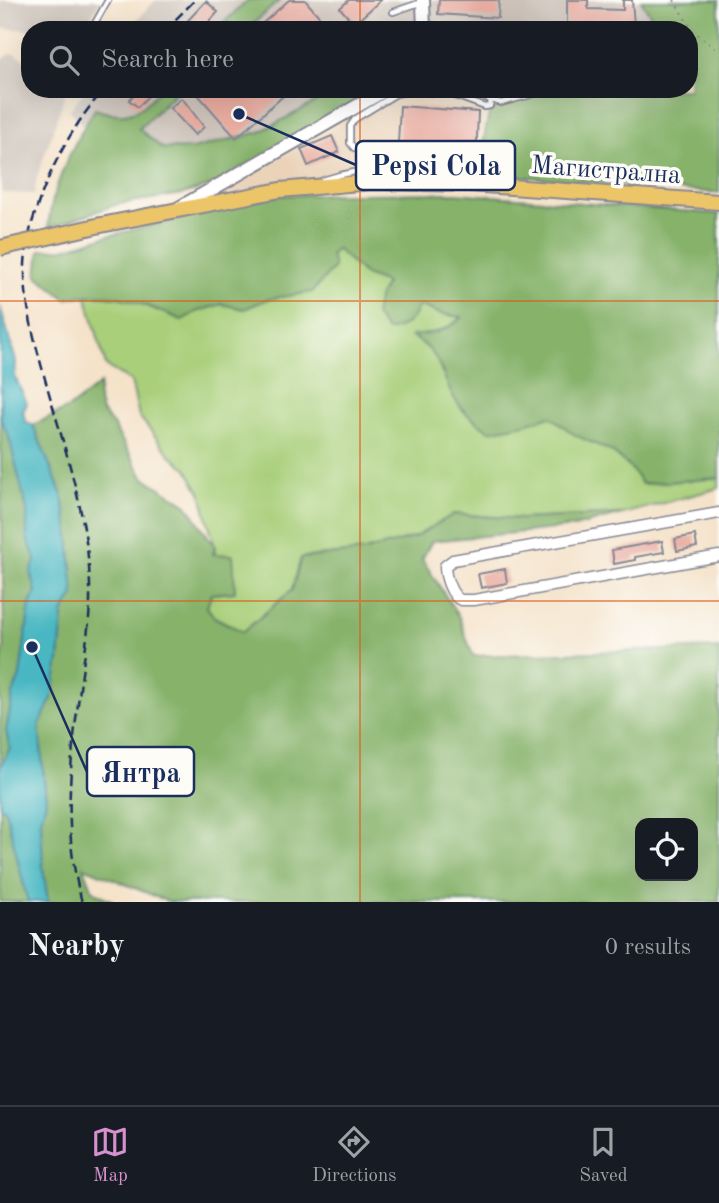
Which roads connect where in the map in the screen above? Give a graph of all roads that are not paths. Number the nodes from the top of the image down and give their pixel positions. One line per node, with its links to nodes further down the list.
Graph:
1 (108, 0): 4 (lane)
2 (423, 1): 3 (lane); 5 (street)
3 (393, 12)
4 (95, 21)
5 (423, 21)
6 (371, 98): 19 (street)
7 (389, 98): 12 (lane)
8 (461, 98): 11 (lane)
9 (485, 98): 11 (lane)
10 (520, 98): 11 (lane)
11 (491, 100)
12 (354, 148)
13 (385, 149): 14 (lane)
14 (384, 168): 15 (lane); 16 (lane)
15 (468, 184): 16 (main road, Магистрална); 18 (main road, Магистрална)
16 (306, 186): 17 (main road, Магистрална)
17 (280, 190): 18 (main road, Магистрална); 19 (main road, Магистрална)
18 (719, 204)
19 (175, 209): 20 (main road, Магистрална, bridge)
20 (0, 248)
21 (719, 513): 22 (street)
22 (719, 556)

